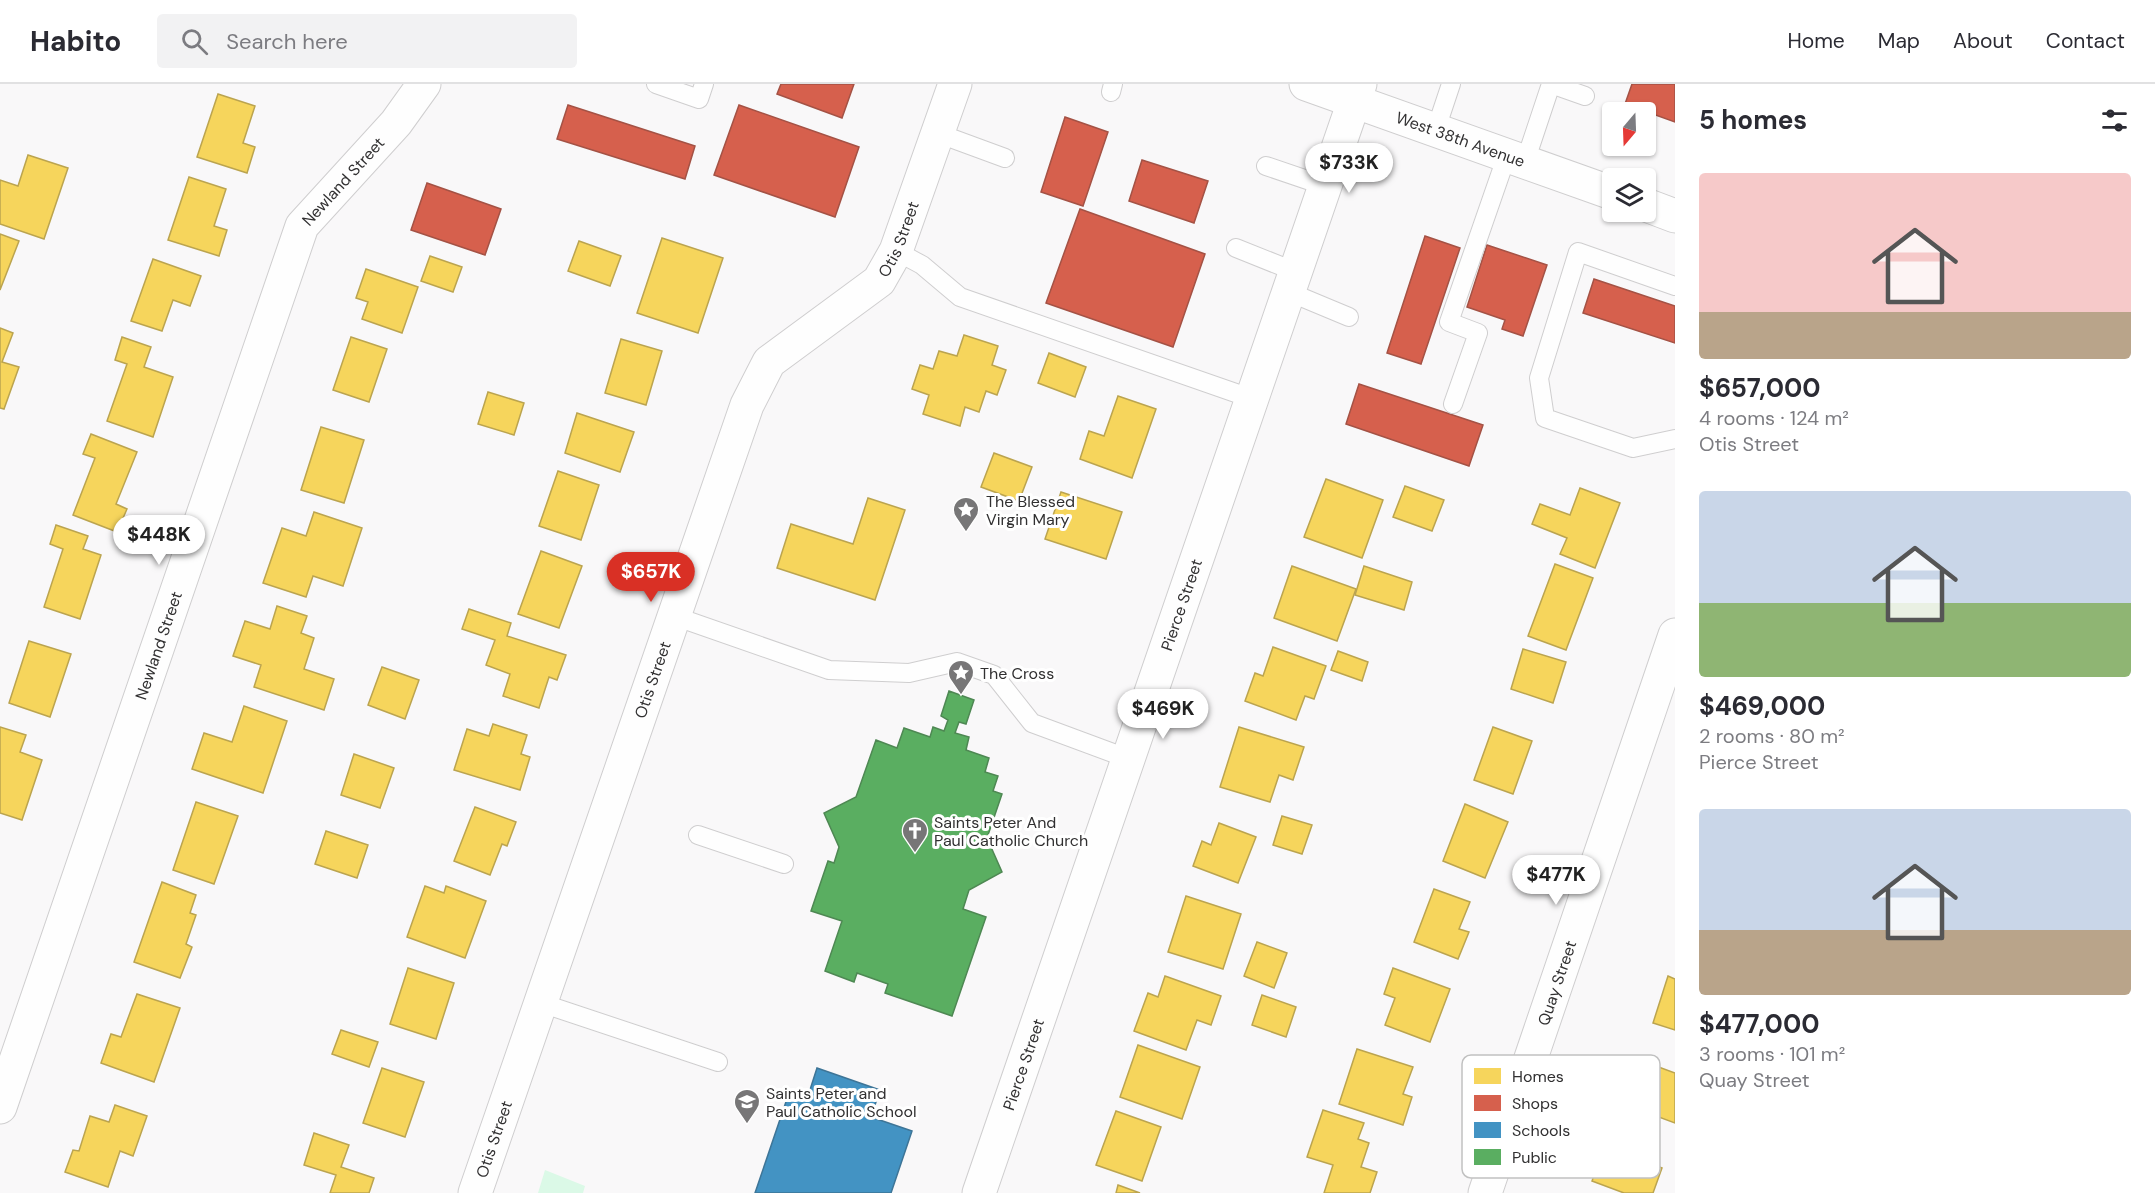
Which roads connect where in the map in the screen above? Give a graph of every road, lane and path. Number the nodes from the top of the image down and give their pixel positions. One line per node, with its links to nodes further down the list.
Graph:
1 (424, 84): 35 (street, Newland Street)
2 (656, 84): 3 (lane)
3 (704, 84)
4 (1306, 84): 8 (street, West 38th Avenue)
5 (1451, 84): 10 (lane)
6 (1551, 84): 9 (lane); 13 (lane)
7 (950, 85): 11 (street, Otis Street)
8 (1358, 92): 10 (street, West 38th Avenue); 15 (street, Pierce Street)
9 (1585, 96)
10 (1436, 129): 13 (street, West 38th Avenue)
11 (937, 133): 12 (lane); 20 (street, Otis Street)
12 (1005, 158)
13 (1516, 159): 16 (street, West 38th Avenue); 25 (lane)
14 (1266, 166): 15 (lane)
15 (1325, 186): 21 (street, Pierce Street)
16 (1602, 190)
17 (1656, 209): 18 (street)
18 (1675, 216)
19 (1236, 248): 21 (lane)
20 (896, 251): 24 (lane); 27 (street, Otis Street)
21 (1293, 282): 23 (lane); 24 (street, Pierce Street)
22 (1675, 286): 26 (lane)
23 (1349, 317)
24 (1253, 399): 29 (street, Pierce Street)
25 (1453, 404)
26 (1675, 440)
27 (674, 616): 29 (lane); 32 (street, Otis Street)
28 (1675, 635): 33 (street, Quay Street)
29 (1129, 759): 38 (street, Pierce Street)
30 (698, 836): 31 (lane)
31 (784, 864)
32 (541, 1003): 34 (lane); 37 (street, Otis Street)
33 (1532, 1055)
34 (718, 1062)
35 (0, 1107)
36 (1490, 1178): 39 (street, Quay Street)
37 (475, 1193)
38 (979, 1193)
39 (1485, 1193)

